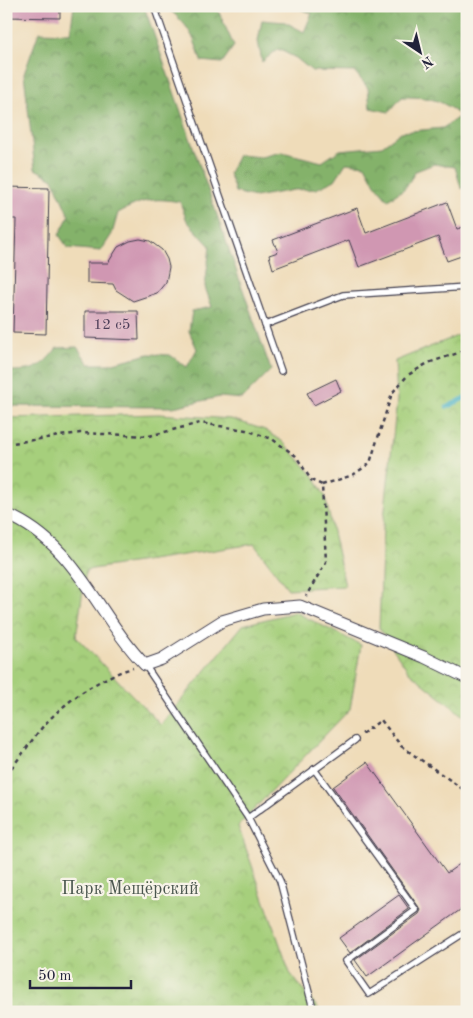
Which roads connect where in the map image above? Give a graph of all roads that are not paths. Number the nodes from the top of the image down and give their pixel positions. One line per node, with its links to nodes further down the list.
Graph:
1 (154, 6): 3 (lane)
2 (467, 287): 3 (lane)
3 (265, 325): 4 (lane)
4 (282, 371)
5 (6, 514): 6 (street)
6 (145, 665): 7 (street); 10 (lane)
7 (467, 678)
8 (355, 740): 9 (lane)
9 (314, 769): 10 (lane); 11 (lane)
10 (248, 818): 12 (lane)
11 (467, 930)
12 (314, 1012)

